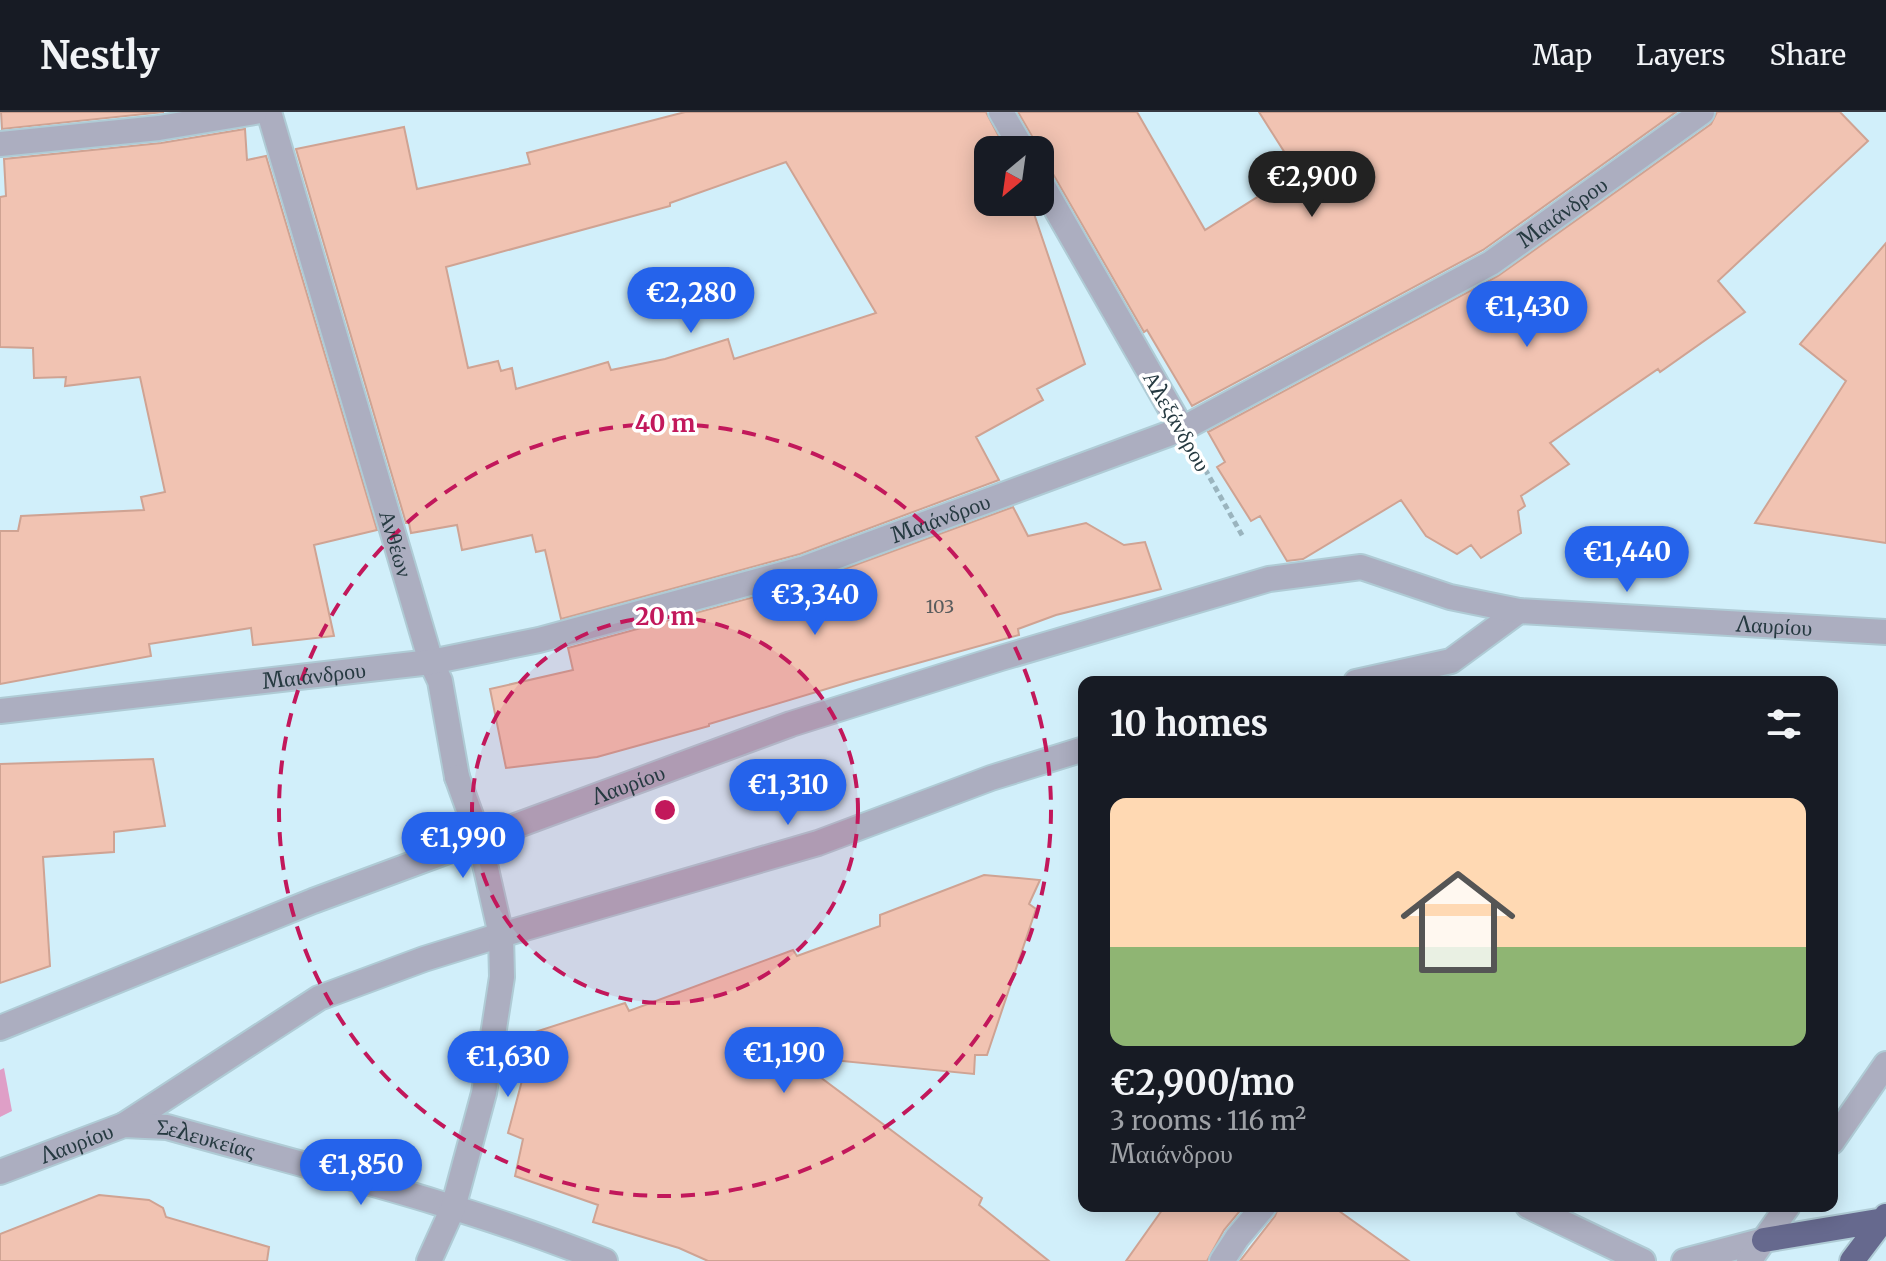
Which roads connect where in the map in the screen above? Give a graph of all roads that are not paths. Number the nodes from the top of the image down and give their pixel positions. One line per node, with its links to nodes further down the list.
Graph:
1 (255, 112): 6 (street)
2 (269, 112): 11 (street, Ανθέων)
3 (1001, 112): 5 (street)
4 (1702, 112): 8 (street, Μαιάνδρου)
5 (1015, 136)
6 (0, 144)
7 (1054, 205): 8 (street, Αλεξάνδρου)
8 (1182, 429): 11 (street, Μαιάνδρου)
9 (1519, 611): 10 (street, Λαυρίου); 12 (street); 15 (street, Λαυρίου)
10 (1886, 632)
11 (431, 662): 13 (street, Μαιάνδρου); 15 (street, Ανθέων)
12 (1383, 676)
13 (0, 711)
14 (1078, 751): 16 (street, Λαυρίου)
15 (479, 838): 16 (street, Ανθέων); 17 (street, Λαυρίου)
16 (501, 935): 19 (street, Λαυρίου); 22 (street, Ανθέων)
17 (0, 1028)
18 (1886, 1064): 20 (street)
19 (124, 1125): 21 (street, Λαυρίου); 22 (street, Σελευκείας)
20 (1838, 1133)
21 (0, 1172)
22 (453, 1208): 28 (street, Ανθέων); 29 (street, Σελευκείας)
23 (1259, 1212): 30 (street)
24 (1541, 1212): 31 (street)
25 (1784, 1212): 27 (street)
26 (1885, 1218): 27 (highway); 34 (highway)
27 (1764, 1240): 32 (street); 33 (street)
28 (429, 1261)
29 (605, 1261)
30 (1222, 1261)
31 (1643, 1261)
32 (1684, 1261)
33 (1749, 1261)
34 (1852, 1261)

